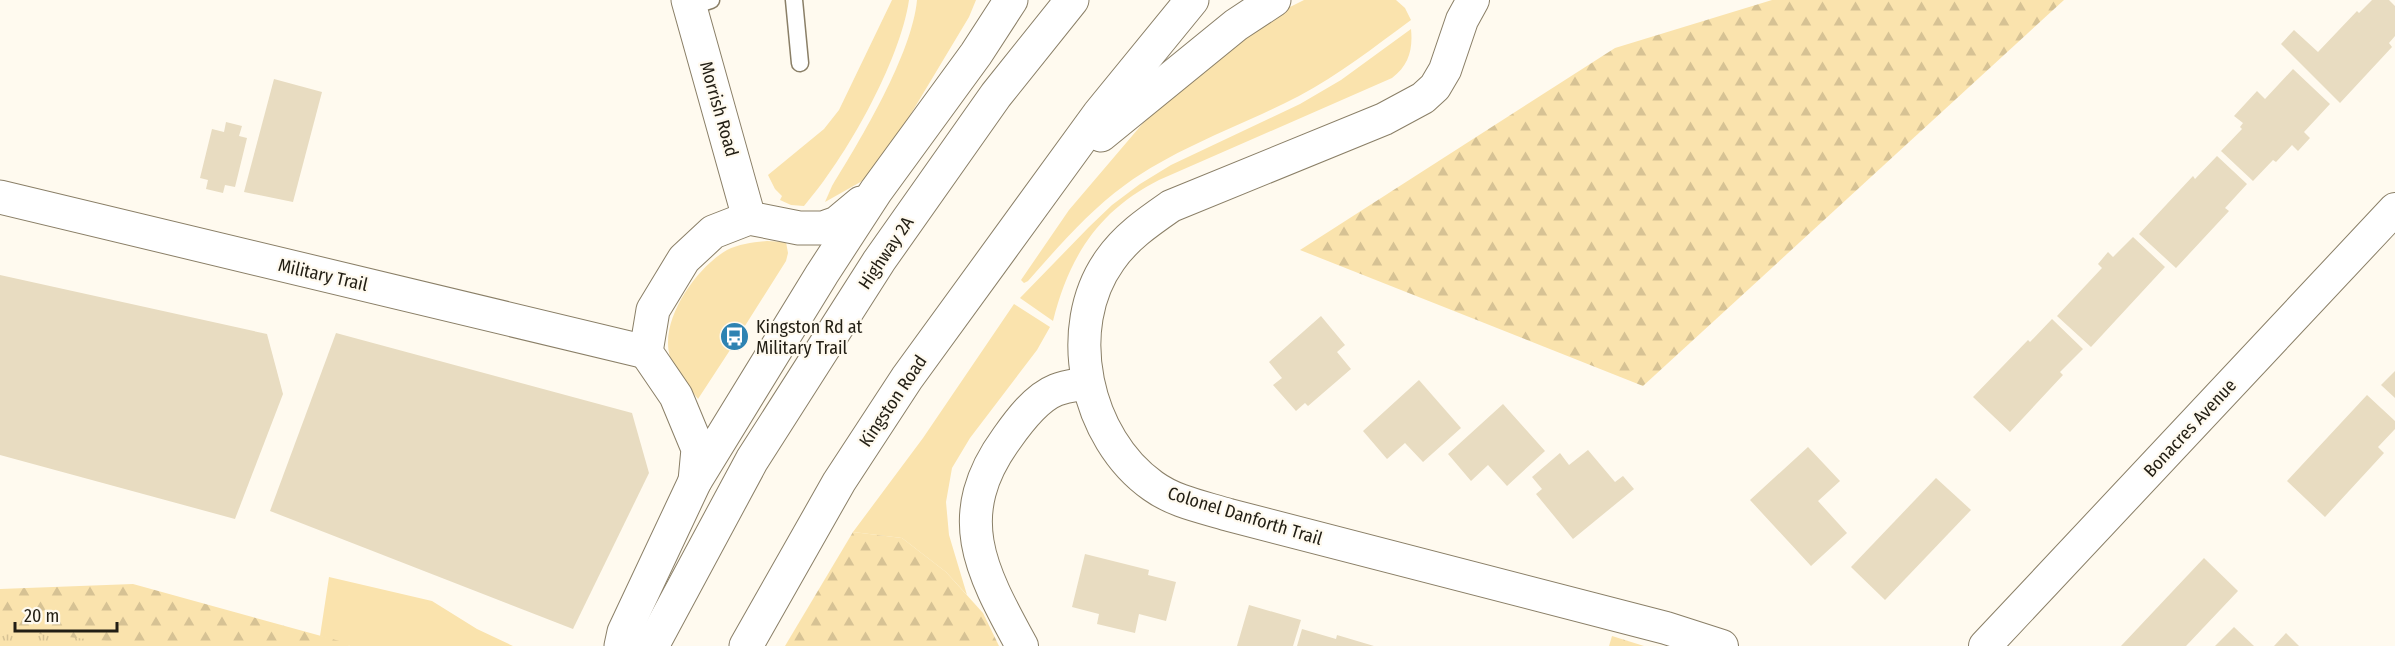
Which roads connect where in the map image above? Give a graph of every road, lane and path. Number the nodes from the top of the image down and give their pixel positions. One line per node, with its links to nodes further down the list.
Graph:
1 (794, 0): 10 (lane)
2 (992, 0): 9 (main road)
3 (1011, 0): 9 (main road)
4 (1072, 0): 20 (main road, Highway 2A)
5 (1192, 0): 11 (main road)
6 (1274, 0): 11 (main road)
7 (1473, 0): 17 (street, Colonel Danforth Trail)
8 (696, 2): 15 (main road, Morrish Road)
9 (975, 54): 12 (main road)
10 (800, 63)
11 (1061, 169): 21 (main road, Kingston Road)
12 (876, 191): 15 (main road); 18 (main road)
13 (0, 197): 16 (main road, Military Trail)
14 (2395, 209): 24 (street, Bonacres Avenue)
15 (750, 218): 16 (main road)
16 (646, 352): 18 (main road)
17 (1088, 383): 22 (street); 23 (street, Colonel Danforth Trail)
18 (695, 481): 19 (main road)
19 (621, 646)
20 (652, 646)
21 (746, 646)
22 (1022, 646)
23 (1722, 646)
24 (1984, 646)

